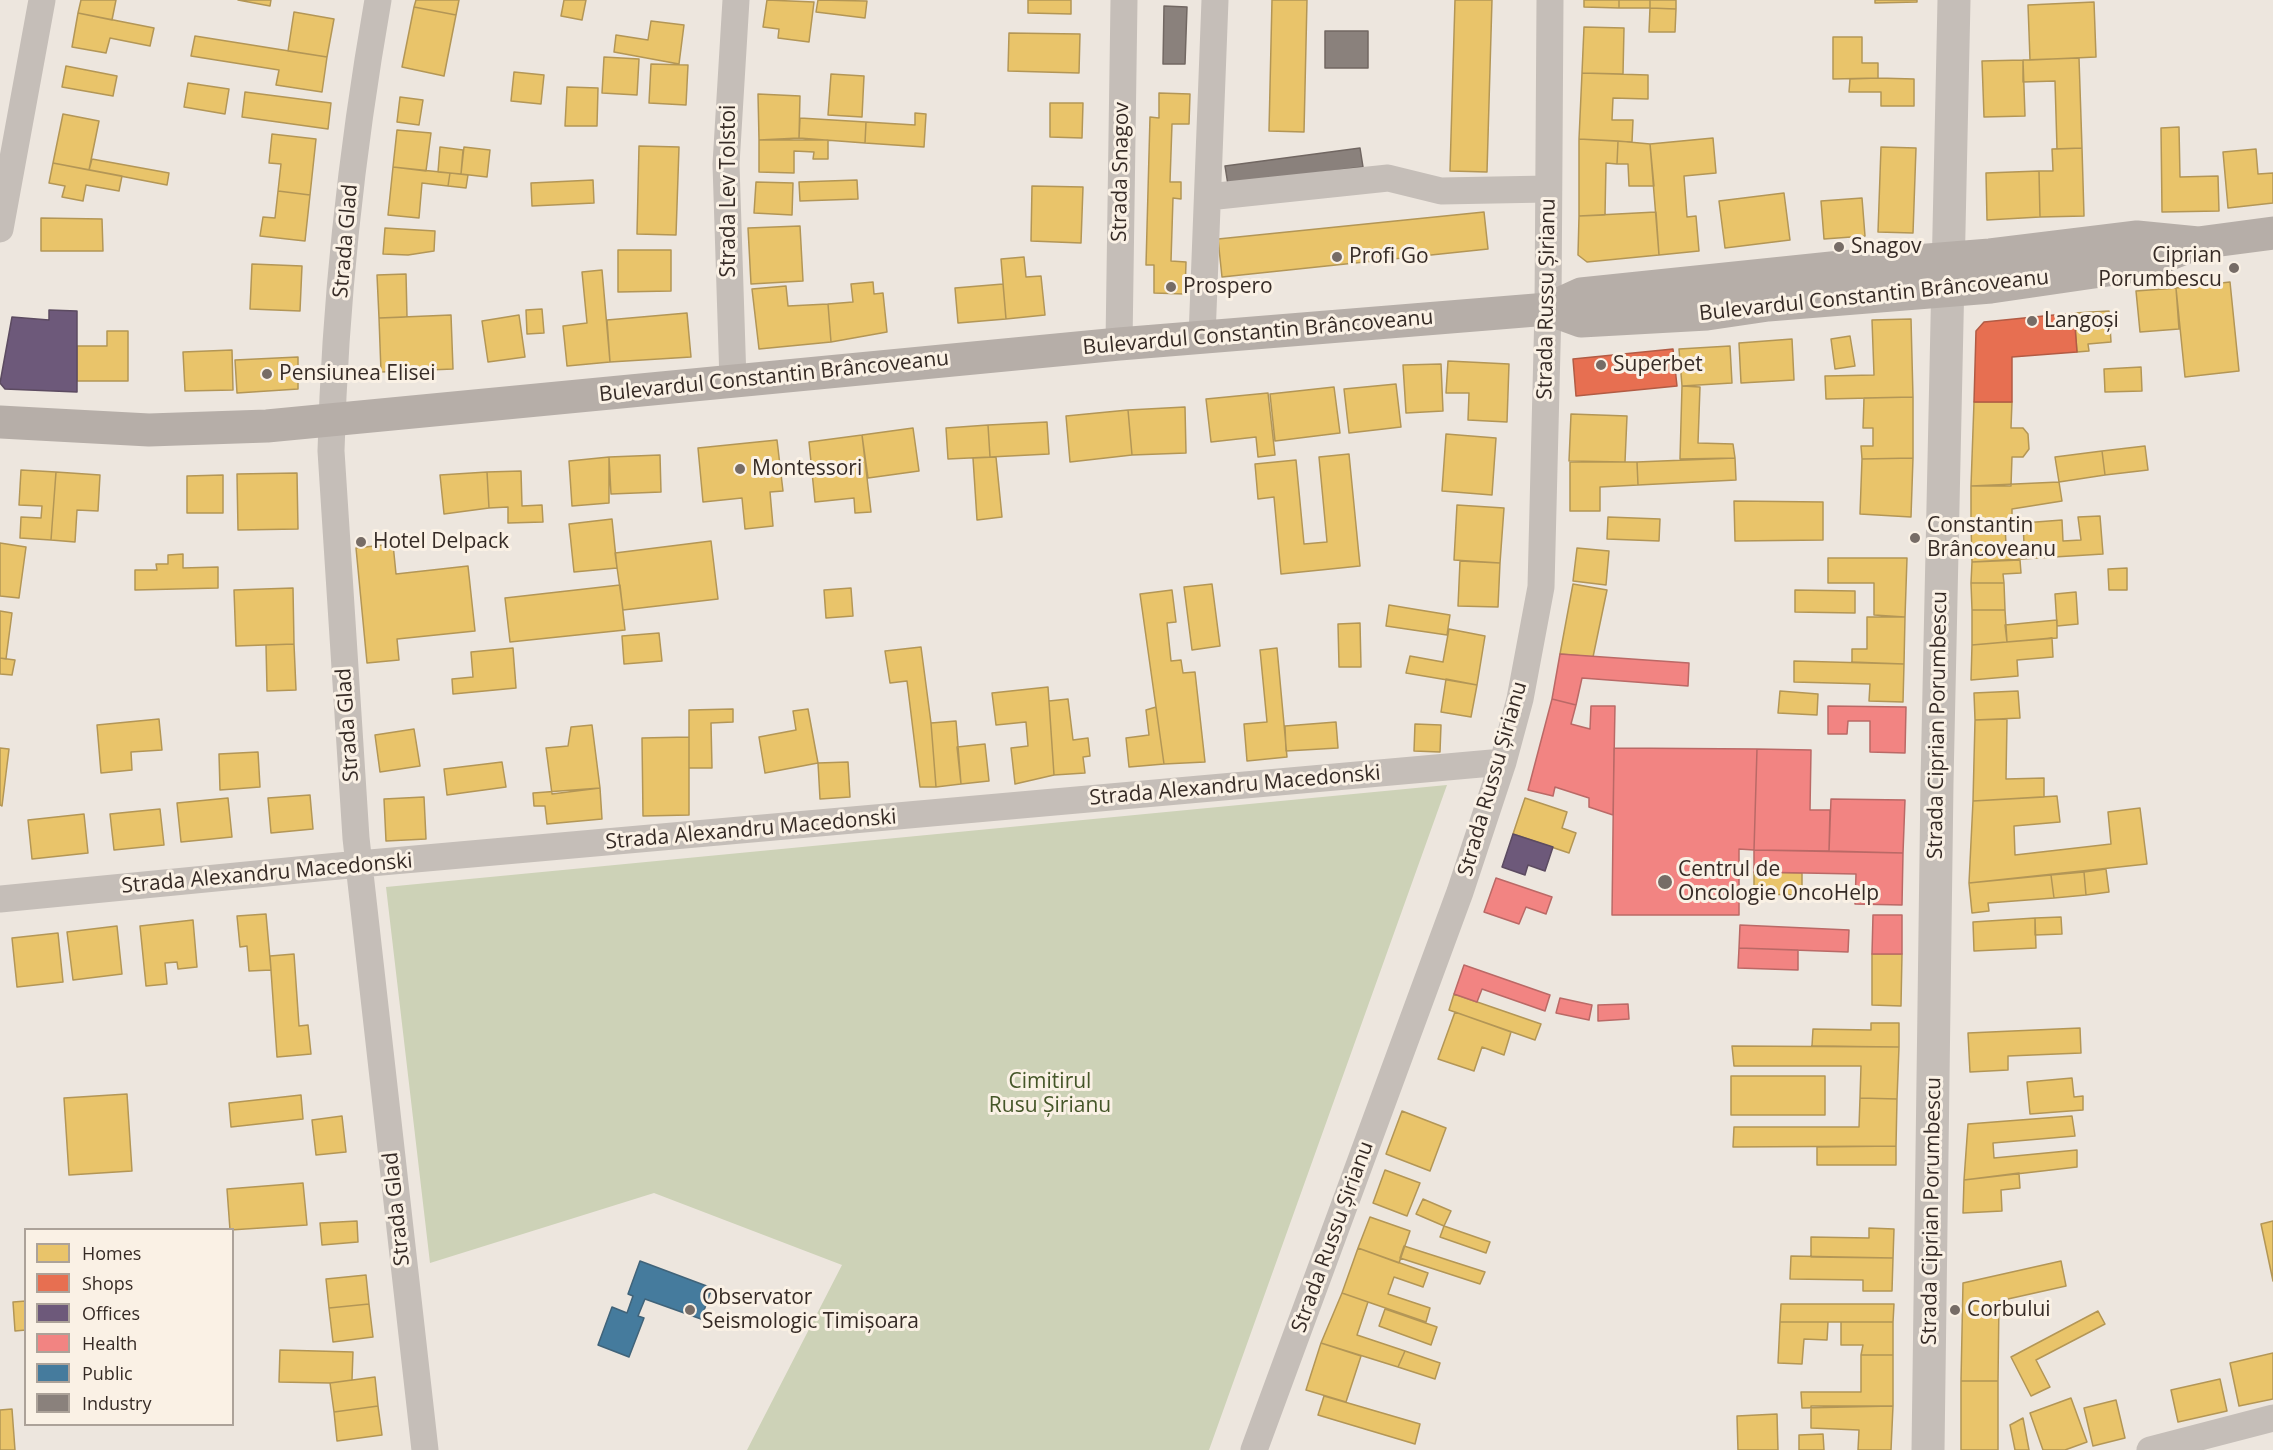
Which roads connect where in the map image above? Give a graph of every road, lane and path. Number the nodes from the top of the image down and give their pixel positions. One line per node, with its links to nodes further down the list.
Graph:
1 (42, 0): 10 (street)
2 (378, 0): 19 (street, Strada Glad)
3 (736, 0): 18 (street, Strada Lev Tolstoi)
4 (1124, 0): 17 (street, Strada Snagov)
5 (1215, 0): 9 (street)
6 (1550, 0): 8 (street, Strada Russu Șirianu)
7 (1954, 0): 13 (street, Strada Ciprian Porumbescu)
8 (1548, 189): 9 (street); 15 (street, Strada Russu Șirianu)
9 (1208, 197): 16 (street)
10 (0, 229)
11 (2273, 233): 12 (main road, Bulevardul Constantin Brâncoveanu)
12 (2198, 243): 13 (main road, Bulevardul Constantin Brâncoveanu); 14 (main road, Bulevardul Constantin Brâncoveanu)
13 (1949, 258): 14 (street, Strada Ciprian Porumbescu); 15 (main road, Bulevardul Constantin Brâncoveanu)
14 (1948, 290): 15 (main road, Bulevardul Constantin Brâncoveanu); 27 (street, Strada Ciprian Porumbescu)
15 (1548, 309): 16 (main road, Bulevardul Constantin Brâncoveanu); 21 (street, Strada Russu Șirianu)
16 (1202, 337): 17 (main road, Bulevardul Constantin Brâncoveanu)
17 (1119, 344): 18 (main road, Bulevardul Constantin Brâncoveanu)
18 (732, 381): 19 (main road, Bulevardul Constantin Brâncoveanu)
19 (332, 420): 20 (main road, Bulevardul Constantin Brâncoveanu); 22 (street, Strada Glad)
20 (0, 422)
21 (1503, 762): 22 (street, Strada Alexandru Macedonski); 26 (street, Strada Russu Șirianu)
22 (359, 864): 23 (street, Strada Alexandru Macedonski); 25 (street, Strada Glad)
23 (0, 899)
24 (2273, 1419): 28 (street)
25 (425, 1450)
26 (1254, 1450)
27 (1928, 1450)
28 (2150, 1450)

